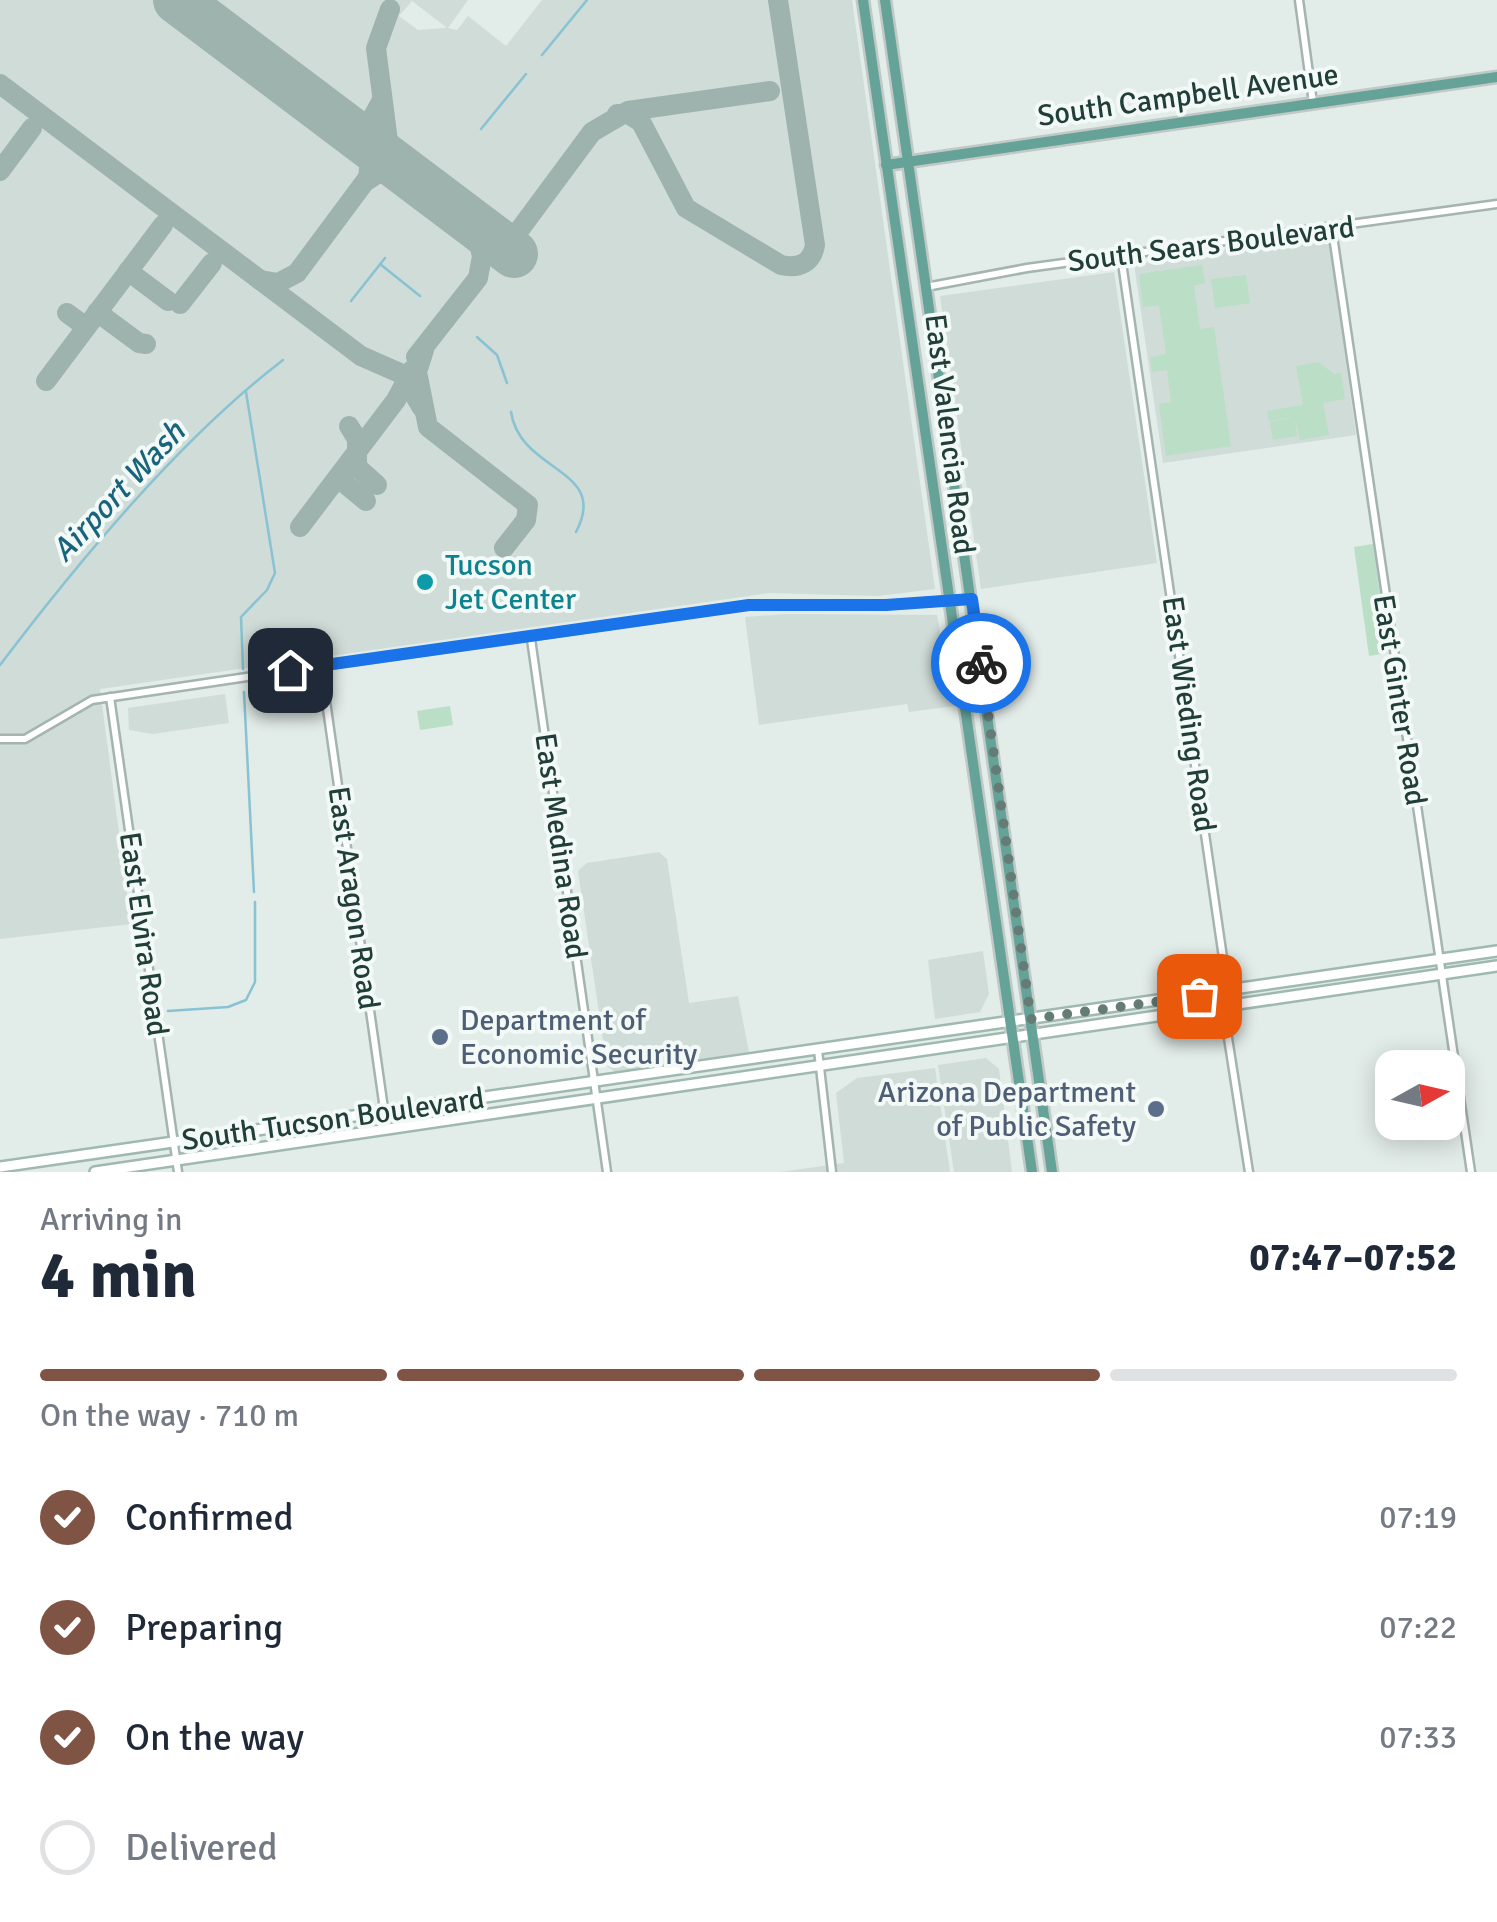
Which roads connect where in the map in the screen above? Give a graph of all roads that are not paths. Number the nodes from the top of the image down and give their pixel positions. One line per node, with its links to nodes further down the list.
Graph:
1 (863, 0): 7 (main road, East Valencia Road)
2 (884, 0): 6 (main road, East Valencia Road)
3 (1299, 0): 5 (street)
4 (1497, 76): 5 (main road, South Campbell Avenue)
5 (1313, 103): 6 (main road, South Campbell Avenue)
6 (908, 160): 7 (main road, South Campbell Avenue); 11 (main road, East Valencia Road)
7 (886, 164): 13 (main road, East Valencia Road)
8 (1497, 204): 9 (street, South Sears Boulevard)
9 (1332, 229): 10 (street, South Sears Boulevard); 21 (street, East Ginter Road)
10 (1122, 256): 11 (street, South Sears Boulevard); 24 (street, East Wieding Road)
11 (926, 287): 12 (main road, East Valencia Road)
12 (972, 599): 13 (street); 18 (main road, East Valencia Road)
13 (946, 600): 14 (street); 19 (main road, East Valencia Road)
14 (531, 638): 15 (street); 32 (street, East Medina Road)
15 (322, 666): 16 (street); 34 (street, East Aragon Road)
16 (110, 697): 17 (street); 36 (street, East Elvira Road)
17 (0, 739)
18 (1004, 824): 19 (main road); 26 (main road, East Valencia Road)
19 (982, 828): 27 (main road, East Valencia Road)
20 (1497, 951): 21 (main road, South Tucson Boulevard)
21 (1440, 960): 23 (street, East Ginter Road); 24 (main road, South Tucson Boulevard)
22 (1497, 966): 23 (main road, South Tucson Boulevard)
23 (1442, 974): 25 (main road, South Tucson Boulevard); 46 (street, East Ginter Road)
24 (1228, 992): 25 (street, East Wieding Road); 26 (main road, South Tucson Boulevard)
25 (1223, 1006): 28 (main road, South Tucson Boulevard); 45 (street, East Wieding Road)
26 (1031, 1019): 27 (main road, South Tucson Boulevard); 28 (main road, East Valencia Road)
27 (1010, 1022): 29 (main road, East Valencia Road); 30 (main road, South Tucson Boulevard)
28 (1033, 1037): 29 (main road, South Tucson Boulevard); 44 (main road, East Valencia Road)
29 (1012, 1040): 31 (main road, South Tucson Boulevard); 43 (main road, East Valencia Road)
30 (818, 1050): 31 (street); 32 (main road, South Tucson Boulevard)
31 (820, 1068): 33 (main road, South Tucson Boulevard); 42 (street)
32 (594, 1081): 33 (street, East Medina Road); 34 (main road, South Tucson Boulevard)
33 (597, 1100): 35 (main road, South Tucson Boulevard); 41 (street, East Medina Road)
34 (384, 1112): 35 (street, East Aragon Road); 36 (main road, South Tucson Boulevard)
35 (387, 1130): 37 (main road, South Tucson Boulevard)
36 (174, 1142): 37 (street, East Elvira Road); 38 (main road, South Tucson Boulevard)
37 (176, 1160): 39 (main road, South Tucson Boulevard); 40 (street, East Elvira Road)
38 (0, 1167)
39 (95, 1172)
40 (178, 1172)
41 (607, 1172)
42 (832, 1172)
43 (1032, 1172)
44 (1052, 1172)
45 (1249, 1172)
46 (1471, 1172)

